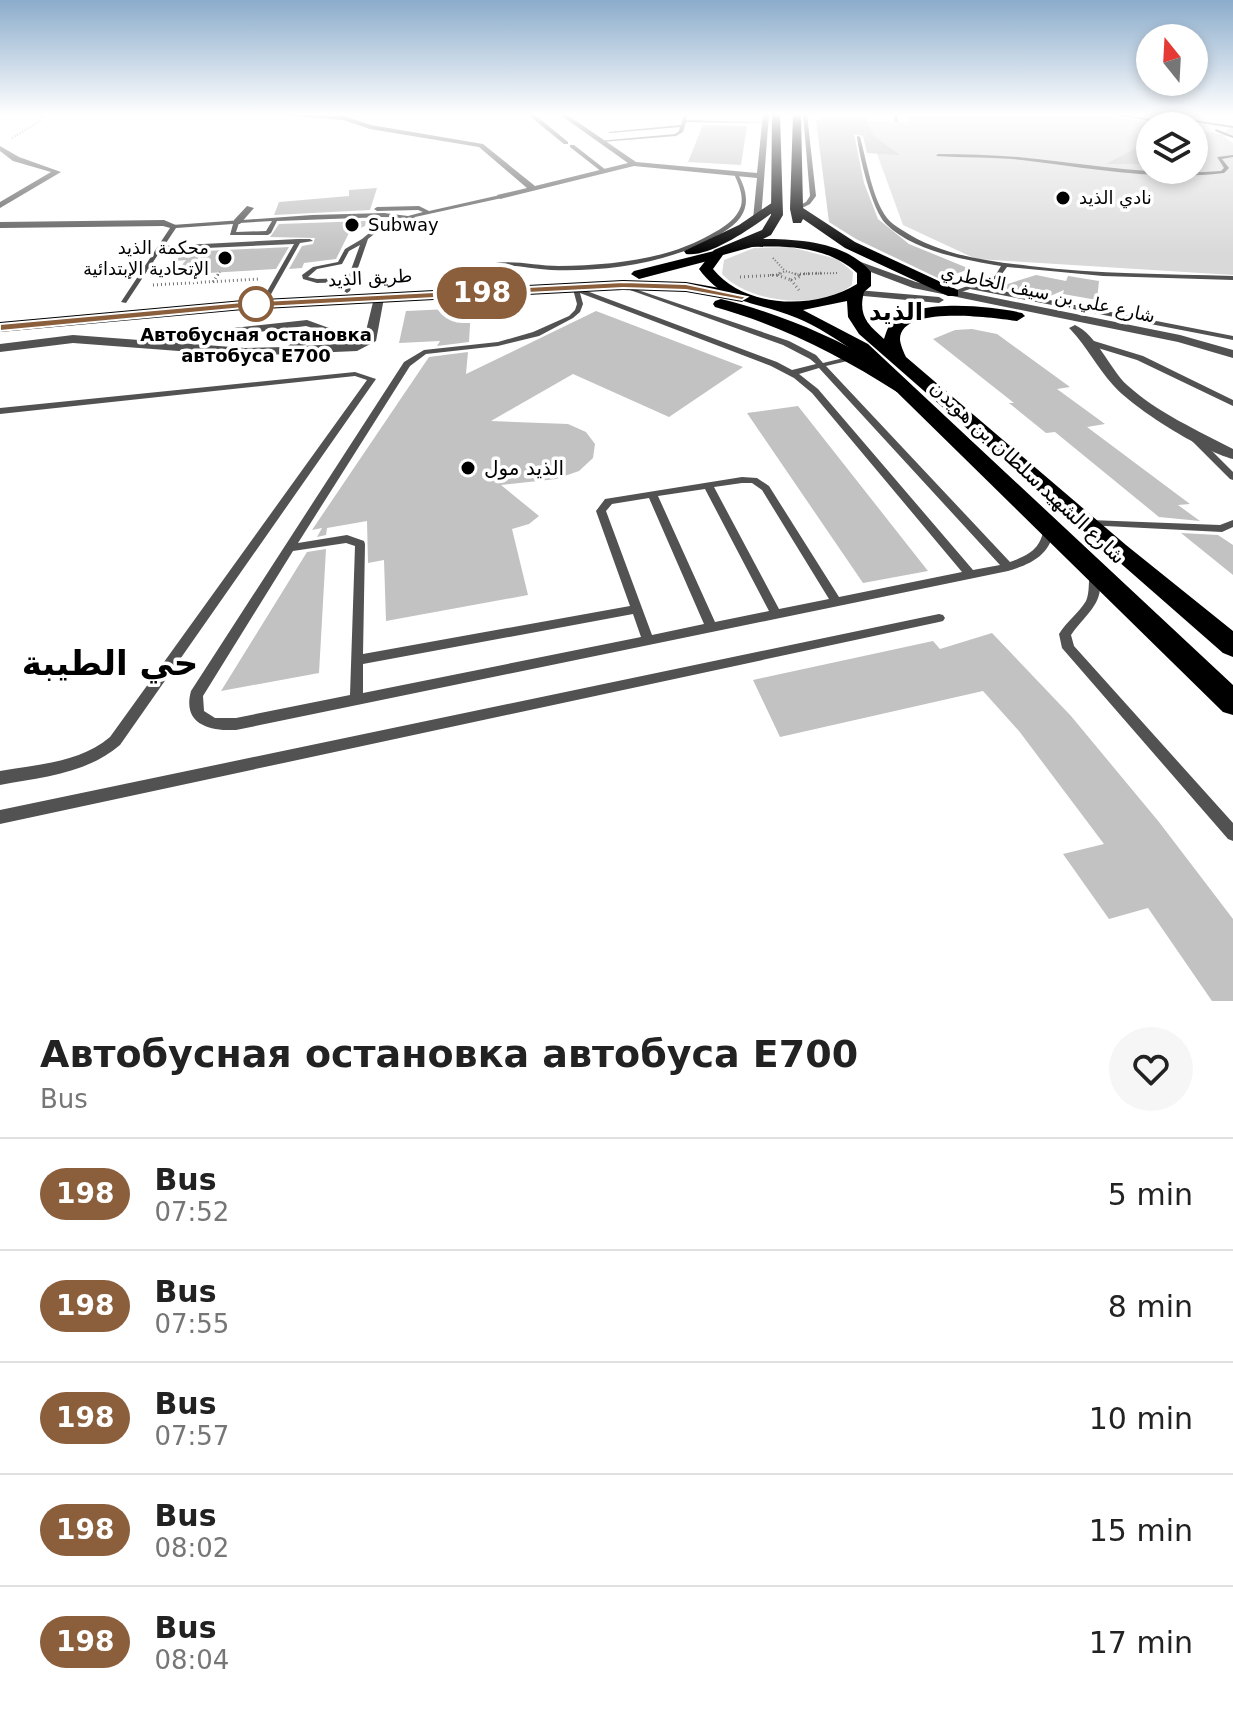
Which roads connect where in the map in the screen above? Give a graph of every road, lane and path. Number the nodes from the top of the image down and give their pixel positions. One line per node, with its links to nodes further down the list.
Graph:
1 (21, 161): 21 (street)
2 (502, 161): 17 (street)
3 (591, 161): 14 (lane)
4 (629, 161): 12 (street)
5 (763, 161): 15 (street)
6 (776, 161): 20 (highway)
7 (799, 161): 24 (highway)
8 (810, 161): 24 (lane)
9 (865, 161): 40 (lane)
10 (1034, 161): 11 (lane)
11 (1221, 161)
12 (634, 164): 13 (street); 14 (street)
13 (735, 170): 15 (street); 47 (lane)
14 (604, 171): 16 (street)
15 (762, 172): 19 (street)
16 (548, 185): 17 (street); 18 (street)
17 (532, 188): 18 (street)
18 (498, 198): 22 (lane); 25 (lane)
19 (760, 198): 20 (highway); 28 (street)
20 (776, 204): 28 (highway); 36 (highway)
21 (0, 205)
22 (413, 207): 25 (lane); 26 (lane)
23 (250, 208): 30 (street)
24 (796, 209): 39 (highway); 54 (highway)
25 (430, 213): 27 (lane)
26 (312, 217): 27 (lane); 29 (lane)
27 (413, 218): 33 (lane)
28 (757, 219): 45 (highway)
29 (275, 220): 30 (lane); 30 (lane)
30 (237, 222): 32 (lane)
31 (0, 225): 32 (street)
32 (174, 226): 37 (lane)
33 (364, 240): 49 (lane); 49 (lane)
34 (298, 241): 35 (lane); 37 (lane); 43 (lane)
35 (310, 241)
36 (737, 246): 38 (highway); 39 (highway)
37 (160, 248): 48 (lane)
38 (714, 255): 45 (highway, طريق الذيد); 56 (highway)
39 (857, 265): 42 (path); 53 (highway); 54 (street, شارع علي بن سيف الخاطري)
40 (1004, 267): 44 (lane); 50 (lane)
41 (220, 272): 46 (path)
42 (800, 274): 42 (path)
43 (277, 278): 46 (path); 55 (lane)
44 (1233, 278)
45 (548, 279): 47 (highway, طريق الذيد)
46 (213, 282): 48 (path)
47 (497, 282): 49 (highway, طريق الذيد)
48 (134, 286): 58 (lane)
49 (348, 286): 55 (highway, طريق الذيد)
50 (970, 287): 54 (lane); 64 (lane)
51 (576, 289): 52 (highway); 56 (highway, طريق الذيد); 57 (highway, طريق الذيد); 73 (lane); 85 (lane)
52 (633, 290): 70 (highway); 72 (lane)
53 (857, 293): 59 (highway); 61 (street, شارع علي بن سيف الخاطري); 71 (highway, شارع الشهيد سلطان بن هويدن)
54 (953, 293): 69 (street, شارع علي بن سيف الخاطري)
55 (268, 295): 58 (highway, طريق الذيد)
56 (742, 297): 59 (highway)
57 (379, 298): 62 (highway, طريق الذيد); 68 (street)
58 (124, 302): 60 (highway, طريق الذيد)
59 (770, 303): 74 (highway, شارع الشهيد سلطان بن هويدن)
60 (0, 315)
61 (1017, 316): 63 (street, شارع علي بن سيف الخاطري); 71 (highway)
62 (0, 327)
63 (1075, 328): 66 (street); 69 (street, شارع علي بن سيف الخاطري)
64 (1233, 338)
65 (144, 342): 67 (street); 68 (street); 68 (street)
66 (1091, 343): 75 (lane); 77 (street)
67 (0, 348)
68 (279, 352)
69 (1233, 355)
70 (855, 357): 72 (lane); 74 (highway)
71 (898, 361): 82 (highway, شارع الشهيد سلطان بن هويدن)
72 (821, 364): 73 (lane); 87 (lane)
73 (792, 373): 88 (lane)
74 (904, 388): 84 (highway, شارع الشهيد سلطان بن هويدن)
75 (1233, 403)
76 (0, 411): 99 (lane)
77 (1184, 428): 78 (street); 79 (lane)
78 (1233, 455)
79 (1233, 477)
80 (708, 485): 81 (lane); 89 (lane); 91 (lane)
81 (652, 494): 90 (lane); 93 (lane)
82 (1090, 523): 83 (lane); 95 (highway, شارع الشهيد سلطان بن هويدن)
83 (1233, 523)
84 (1049, 525): 86 (highway, شارع الشهيد سلطان بن هويدن); 87 (lane)
85 (290, 548): 96 (lane); 97 (lane)
86 (1093, 566): 98 (highway, شارع الشهيد سلطان بن هويدن); 101 (lane)
87 (1008, 567): 88 (lane)
88 (970, 574): 89 (lane)
89 (836, 601): 91 (lane)
90 (637, 609): 94 (lane); 96 (lane)
91 (776, 614): 93 (lane)
92 (939, 618): 100 (lane)
93 (711, 627): 94 (lane)
94 (648, 640): 97 (lane)
95 (1233, 646)
96 (357, 660): 97 (lane)
97 (356, 699)
98 (1233, 703)
99 (0, 778)
100 (0, 817)
101 (1233, 834)

